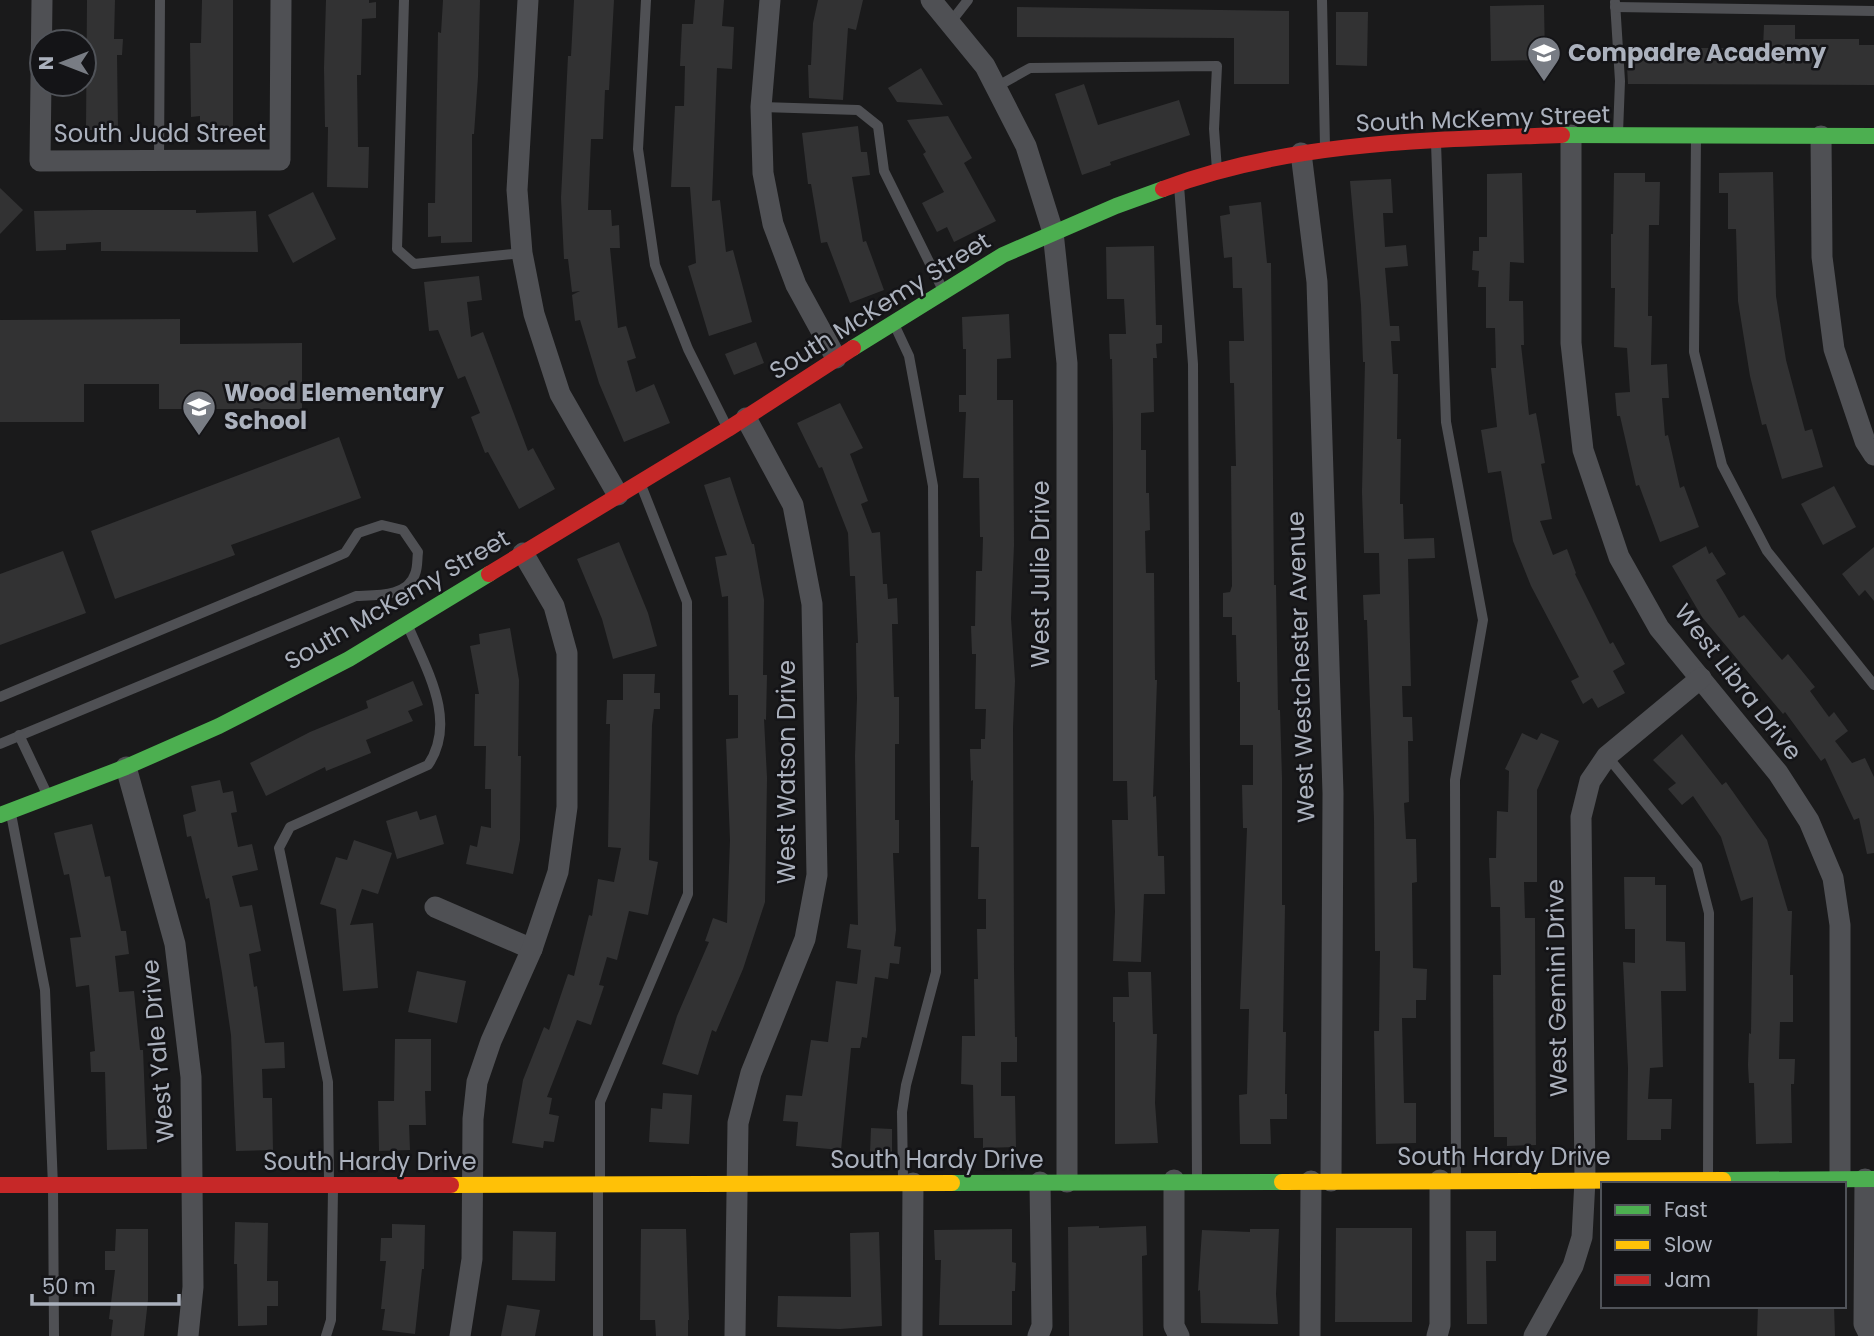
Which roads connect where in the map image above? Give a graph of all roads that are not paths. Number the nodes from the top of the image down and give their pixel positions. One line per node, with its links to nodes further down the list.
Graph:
1 (42, 0): 24 (street, South Judd Street)
2 (160, 0): 24 (lane)
3 (281, 0): 24 (street, South Judd Street)
4 (404, 0): 28 (lane)
5 (528, 0): 28 (street)
6 (646, 0): 32 (lane)
7 (770, 0): 15 (street)
8 (931, 0): 13 (street, West Julie Drive)
9 (968, 0): 13 (lane)
10 (1322, 0): 22 (lane)
11 (1615, 3): 12 (lane); 17 (lane)
12 (1874, 11)
13 (950, 23): 14 (street, West Julie Drive)
14 (996, 88): 25 (lane); 27 (street, West Julie Drive)
15 (761, 107): 29 (lane); 31 (street)
16 (1571, 135): 17 (street, South McKemy Street); 21 (street, South McKemy Street); 38 (street, West Libra Drive)
17 (1618, 136): 18 (street, South McKemy Street)
18 (1696, 136): 19 (street, South McKemy Street); 39 (lane)
19 (1821, 136): 20 (street, South McKemy Street); 33 (street)
20 (1874, 136)
21 (1436, 139): 22 (street, South McKemy Street); 51 (lane)
22 (1325, 150): 23 (street, South McKemy Street)
23 (1301, 153): 25 (street, South McKemy Street); 56 (street, West Westchester Avenue)
24 (159, 162)
25 (1217, 171): 26 (street, South McKemy Street)
26 (1178, 183): 27 (street, South McKemy Street); 55 (lane)
27 (1053, 232): 29 (street, South McKemy Street); 58 (street, West Julie Drive)
28 (522, 253): 35 (street)
29 (944, 291): 30 (street, South McKemy Street)
30 (894, 322): 31 (street, South McKemy Street); 59 (lane)
31 (836, 358): 32 (street, South McKemy Street)
32 (737, 423): 34 (street, South McKemy Street); 62 (street, West Watson Drive)
33 (1874, 455)
34 (640, 482): 35 (street, South McKemy Street); 61 (lane)
35 (618, 495): 36 (street, South McKemy Street)
36 (523, 553): 37 (street, South McKemy Street); 48 (street)
37 (407, 624): 44 (street, South McKemy Street); 66 (lane)
38 (1701, 678): 43 (street, West Gemini Drive); 53 (street, West Libra Drive)
39 (1874, 685)
40 (0, 697): 41 (lane)
41 (19, 735): 42 (lane); 45 (lane)
42 (0, 744)
43 (1607, 756): 49 (lane); 52 (street, West Gemini Drive)
44 (126, 767): 45 (street, South McKemy Street); 64 (street, West Yale Drive)
45 (48, 797): 46 (street, South McKemy Street)
46 (5, 813): 65 (lane)
47 (435, 907): 48 (street)
48 (532, 949): 60 (street)
49 (1708, 1179): 52 (street, South Hardy Drive); 53 (street, South Hardy Drive)
50 (1870, 1179): 53 (street, South Hardy Drive); 79 (street)
51 (1448, 1180): 52 (street, South Hardy Drive); 56 (street, South Hardy Drive); 77 (street)
52 (1585, 1180): 78 (street, West Gemini Drive)
53 (1840, 1180)
54 (1174, 1181): 55 (street, South Hardy Drive); 58 (street, South Hardy Drive); 75 (street)
55 (1197, 1181): 56 (street, South Hardy Drive)
56 (1321, 1181): 76 (street, West Westchester Avenue)
57 (1041, 1182): 58 (street, South Hardy Drive); 59 (street, South Hardy Drive); 74 (street)
58 (1067, 1182)
59 (908, 1183): 62 (street, South Hardy Drive); 73 (street)
60 (472, 1184): 61 (street, South Hardy Drive); 66 (street, South Hardy Drive); 70 (street)
61 (599, 1184): 62 (street, South Hardy Drive); 71 (lane)
62 (736, 1184): 72 (street, West Watson Drive)
63 (0, 1185): 65 (street, South Hardy Drive)
64 (193, 1185): 65 (street, South Hardy Drive); 66 (street, South Hardy Drive); 68 (street, West Yale Drive)
65 (53, 1186): 67 (lane)
66 (331, 1186): 69 (lane)
67 (54, 1336)
68 (188, 1336)
69 (326, 1336)
70 (460, 1336)
71 (598, 1336)
72 (735, 1336)
73 (912, 1336)
74 (1038, 1336)
75 (1179, 1336)
76 (1310, 1336)
77 (1437, 1336)
78 (1534, 1336)
79 (1870, 1336)

